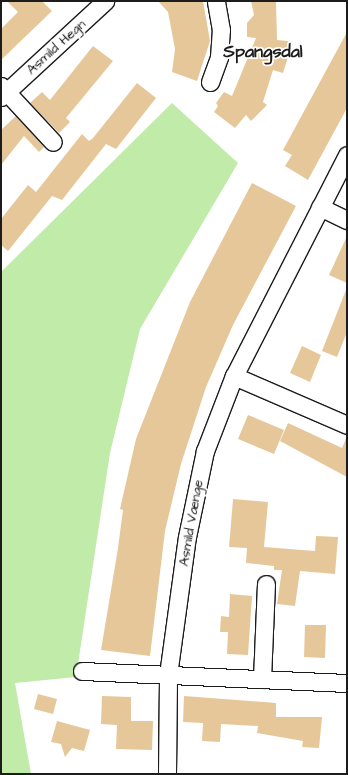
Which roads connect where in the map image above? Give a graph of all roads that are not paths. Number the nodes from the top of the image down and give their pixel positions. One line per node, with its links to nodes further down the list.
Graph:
1 (105, 1): 4 (street, Asmild Hegn)
2 (216, 1): 3 (street)
3 (210, 82)
4 (3, 92): 5 (street, Asmild Hegn)
5 (54, 142)
6 (347, 155): 7 (street, Asmild Vænge)
7 (320, 207): 8 (street); 9 (street, Asmild Vænge)
8 (347, 220)
9 (234, 376): 10 (street); 13 (street, Asmild Vænge)
10 (347, 425)
11 (266, 584): 14 (street)
12 (82, 670): 13 (street)
13 (168, 675): 14 (street); 16 (street, Asmild Vænge)
14 (262, 679): 15 (street)
15 (347, 683)
16 (167, 774)

